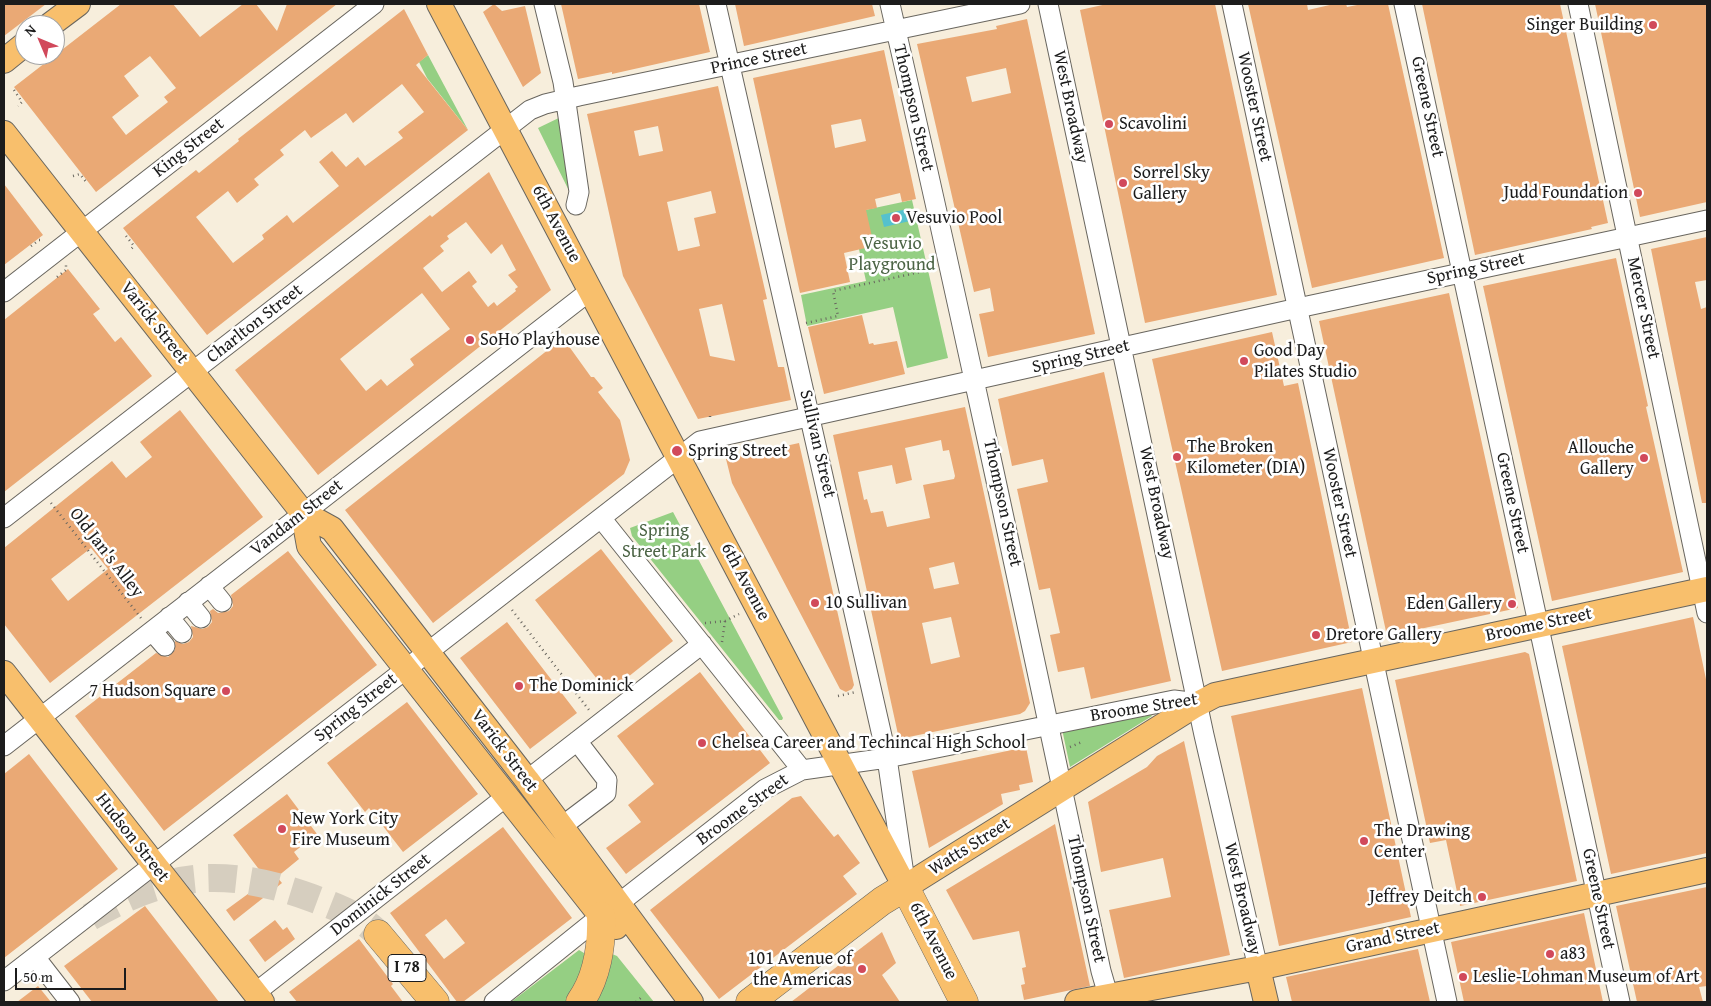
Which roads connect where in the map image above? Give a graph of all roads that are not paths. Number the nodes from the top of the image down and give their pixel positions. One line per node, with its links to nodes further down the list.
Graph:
1 (78, 4): 12 (main road)
2 (374, 4): 22 (street, King Street)
3 (440, 4): 18 (main road, 6th Avenue)
4 (544, 4): 17 (street)
5 (716, 4): 16 (street, Sullivan Street)
6 (890, 4): 13 (street, Thompson Street)
7 (1020, 4): 13 (street, Prince Street)
8 (1048, 4): 28 (street, West Broadway)
9 (1232, 4): 27 (street, Wooster Street)
10 (1404, 4): 24 (street, Greene Street)
11 (1578, 4): 23 (street, Mercer Street)
12 (63, 15)
13 (896, 30): 16 (street, Prince Street); 30 (street, Thompson Street)
14 (15, 52): 15 (main road)
15 (4, 61)
16 (730, 65): 17 (street, Prince Street); 31 (street, Sullivan Street)
17 (565, 100): 18 (street, Prince Street); 20 (street)
18 (505, 129): 25 (main road, 6th Avenue); 29 (street, Charlton Street)
19 (4, 133): 22 (main road, Varick Street)
20 (576, 205)
21 (1707, 220): 23 (street, Spring Street)
22 (82, 231): 26 (street, King Street); 29 (main road, Varick Street)
23 (1628, 236): 24 (street, Spring Street); 37 (street, Mercer Street)
24 (1463, 272): 27 (street, Spring Street); 44 (street, Greene Street)
25 (591, 290): 32 (main road, 6th Avenue); 33 (street, Vandam Street)
26 (4, 292)
27 (1298, 308): 28 (street, Spring Street); 49 (street, Wooster Street)
28 (1122, 348): 30 (street, Spring Street); 52 (street, West Broadway)
29 (192, 372): 33 (main road, Varick Street); 34 (street, Charlton Street)
30 (976, 381): 31 (street, Spring Street); 54 (street, Thompson Street)
31 (811, 417): 32 (street, Spring Street); 57 (street, Sullivan Street)
32 (679, 458): 35 (street, Spring Street); 58 (main road, 6th Avenue)
33 (303, 513): 36 (street, Vandam Street); 48 (main road, Varick Street); 50 (main road, Varick Street)
34 (4, 518)
35 (602, 518): 46 (street); 48 (street, Spring Street)
36 (209, 586): 38 (street, Vandam Street); 39 (street)
37 (1705, 589): 40 (street, Mercer Street); 44 (main road, Broome Street)
38 (188, 602): 41 (street, Vandam Street); 42 (street)
39 (222, 602)
40 (1707, 613)
41 (169, 617): 43 (street, Vandam Street); 45 (street)
42 (201, 618)
43 (146, 624): 47 (street); 53 (street, Vandam Street)
44 (1538, 625): 49 (main road, Broome Street); 67 (street, Greene Street)
45 (182, 633)
46 (702, 644): 55 (street); 59 (street)
47 (165, 646)
48 (429, 652): 50 (street, Spring Street); 60 (main road, Varick Street)
49 (1372, 660): 52 (main road, Broome Street); 69 (street, Wooster Street)
50 (407, 668): 62 (main road, Varick Street); 64 (street, Spring Street)
51 (4, 673): 53 (main road, Hudson Street)
52 (1198, 703): 54 (street, Broome Street); 61 (main road, Watts Street); 72 (street, West Broadway)
53 (39, 719): 56 (street, Vandam Street); 64 (main road, Hudson Street)
54 (1048, 725): 57 (street, Broome Street); 61 (street, Thompson Street)
55 (577, 741): 60 (street); 63 (street)
56 (4, 746)
57 (886, 758): 58 (street, Broome Street); 66 (street, Sullivan Street)
58 (840, 763): 59 (street, Broome Street); 66 (main road, 6th Avenue)
59 (802, 770): 68 (street, Broome Street)
60 (527, 780): 63 (main road, Varick Street)
61 (1062, 790): 66 (main road, Watts Street); 75 (street, Thompson Street)
62 (507, 796): 68 (main road, Varick Street); 74 (street, Dominick Street)
63 (561, 827): 68 (main road, Varick Street)
64 (153, 865): 71 (street, Spring Street); 74 (main road, Hudson Street)
65 (1707, 870): 67 (main road, Grand Street)
66 (905, 887): 82 (highway, Watts Street); 83 (highway, 6th Avenue)
67 (1598, 894): 69 (main road, Grand Street); 87 (street, Greene Street)
68 (610, 910): 78 (street, Broome Street); 79 (highway); 80 (main road, Varick Street); 81 (main road, Varick Street)
69 (1432, 930): 72 (main road, Grand Street); 86 (street, Wooster Street)
70 (378, 934): 77 (highway, I 78)
71 (35, 957): 73 (street, Spring Street); 76 (street)
72 (1258, 968): 75 (main road, Grand Street); 85 (main road, West Broadway)
73 (4, 981)
74 (258, 998)
75 (1110, 999): 84 (main road, Grand Street)
76 (70, 1002)
77 (435, 1002)
78 (494, 1002)
79 (580, 1002)
80 (672, 1002)
81 (691, 1002)
82 (750, 1002)
83 (964, 1002)
84 (1078, 1002)
85 (1266, 1002)
86 (1447, 1002)
87 (1620, 1002)

